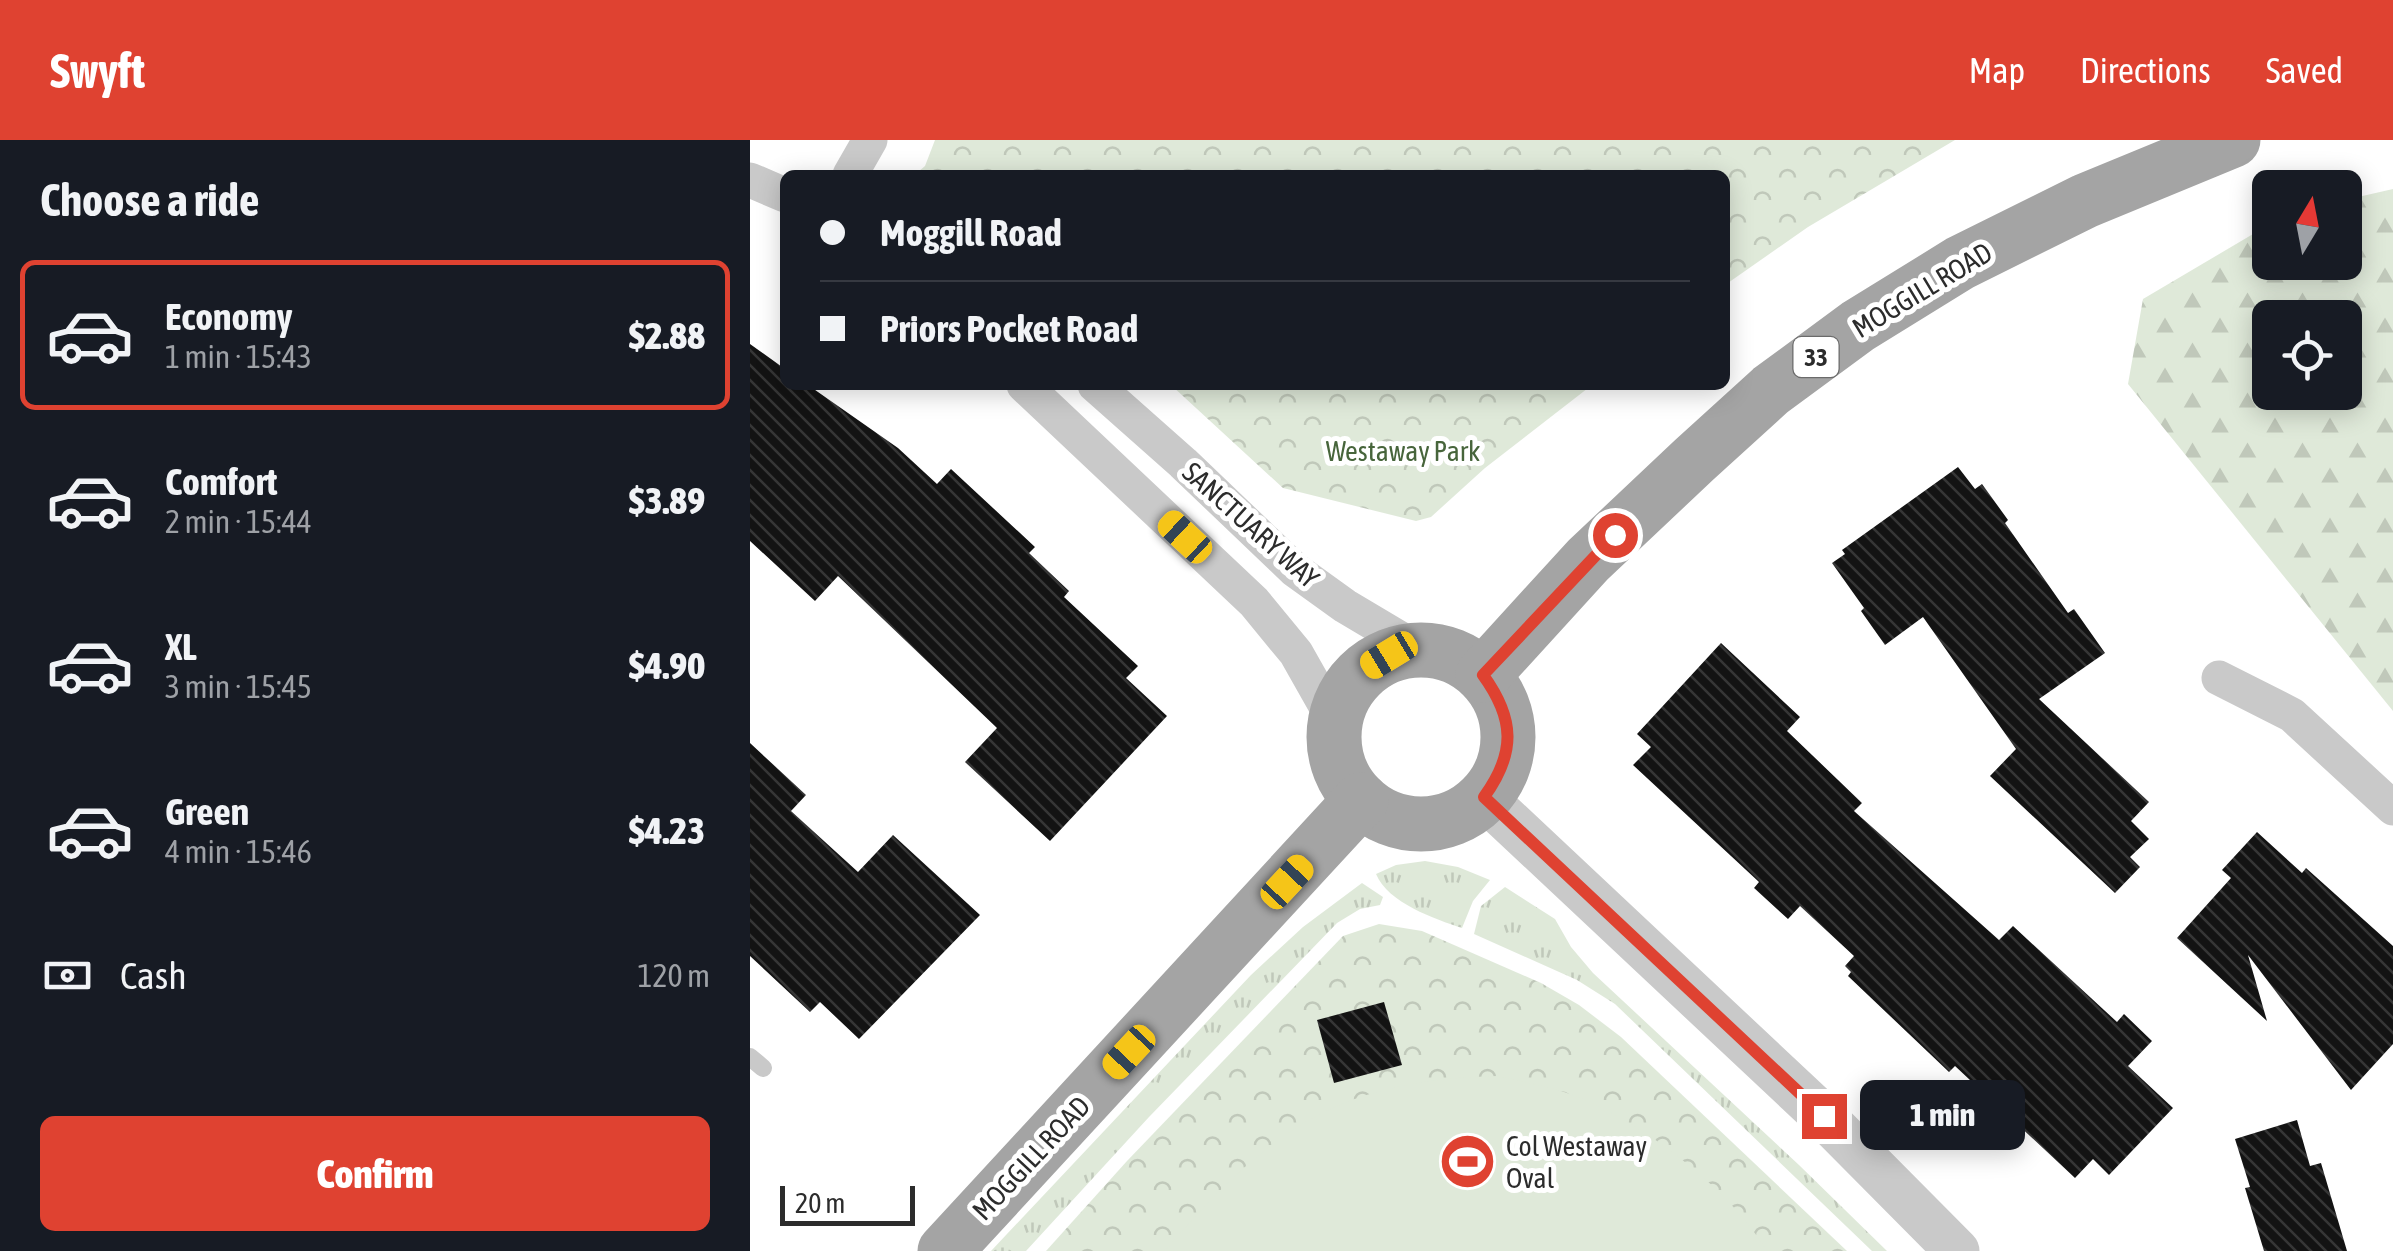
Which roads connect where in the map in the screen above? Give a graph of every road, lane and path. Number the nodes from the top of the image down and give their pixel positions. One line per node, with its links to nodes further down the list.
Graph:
1 (870, 140): 3 (street)
2 (2233, 140): 9 (main road, MOGGILL ROAD / 33)
3 (853, 170)
4 (750, 180): 5 (street)
5 (780, 193)
6 (1029, 390): 11 (street, SANCTUARY WAY)
7 (1101, 390): 8 (street, SANCTUARY WAY)
8 (1420, 650): 9 (main road); 11 (main road)
9 (1483, 675): 12 (main road)
10 (2219, 678): 14 (street)
11 (1335, 722): 13 (main road)
12 (1484, 797): 13 (main road); 16 (street)
13 (1361, 800): 15 (main road, MOGGILL ROAD)
14 (2393, 808)
15 (945, 1251)
16 (1956, 1251)

